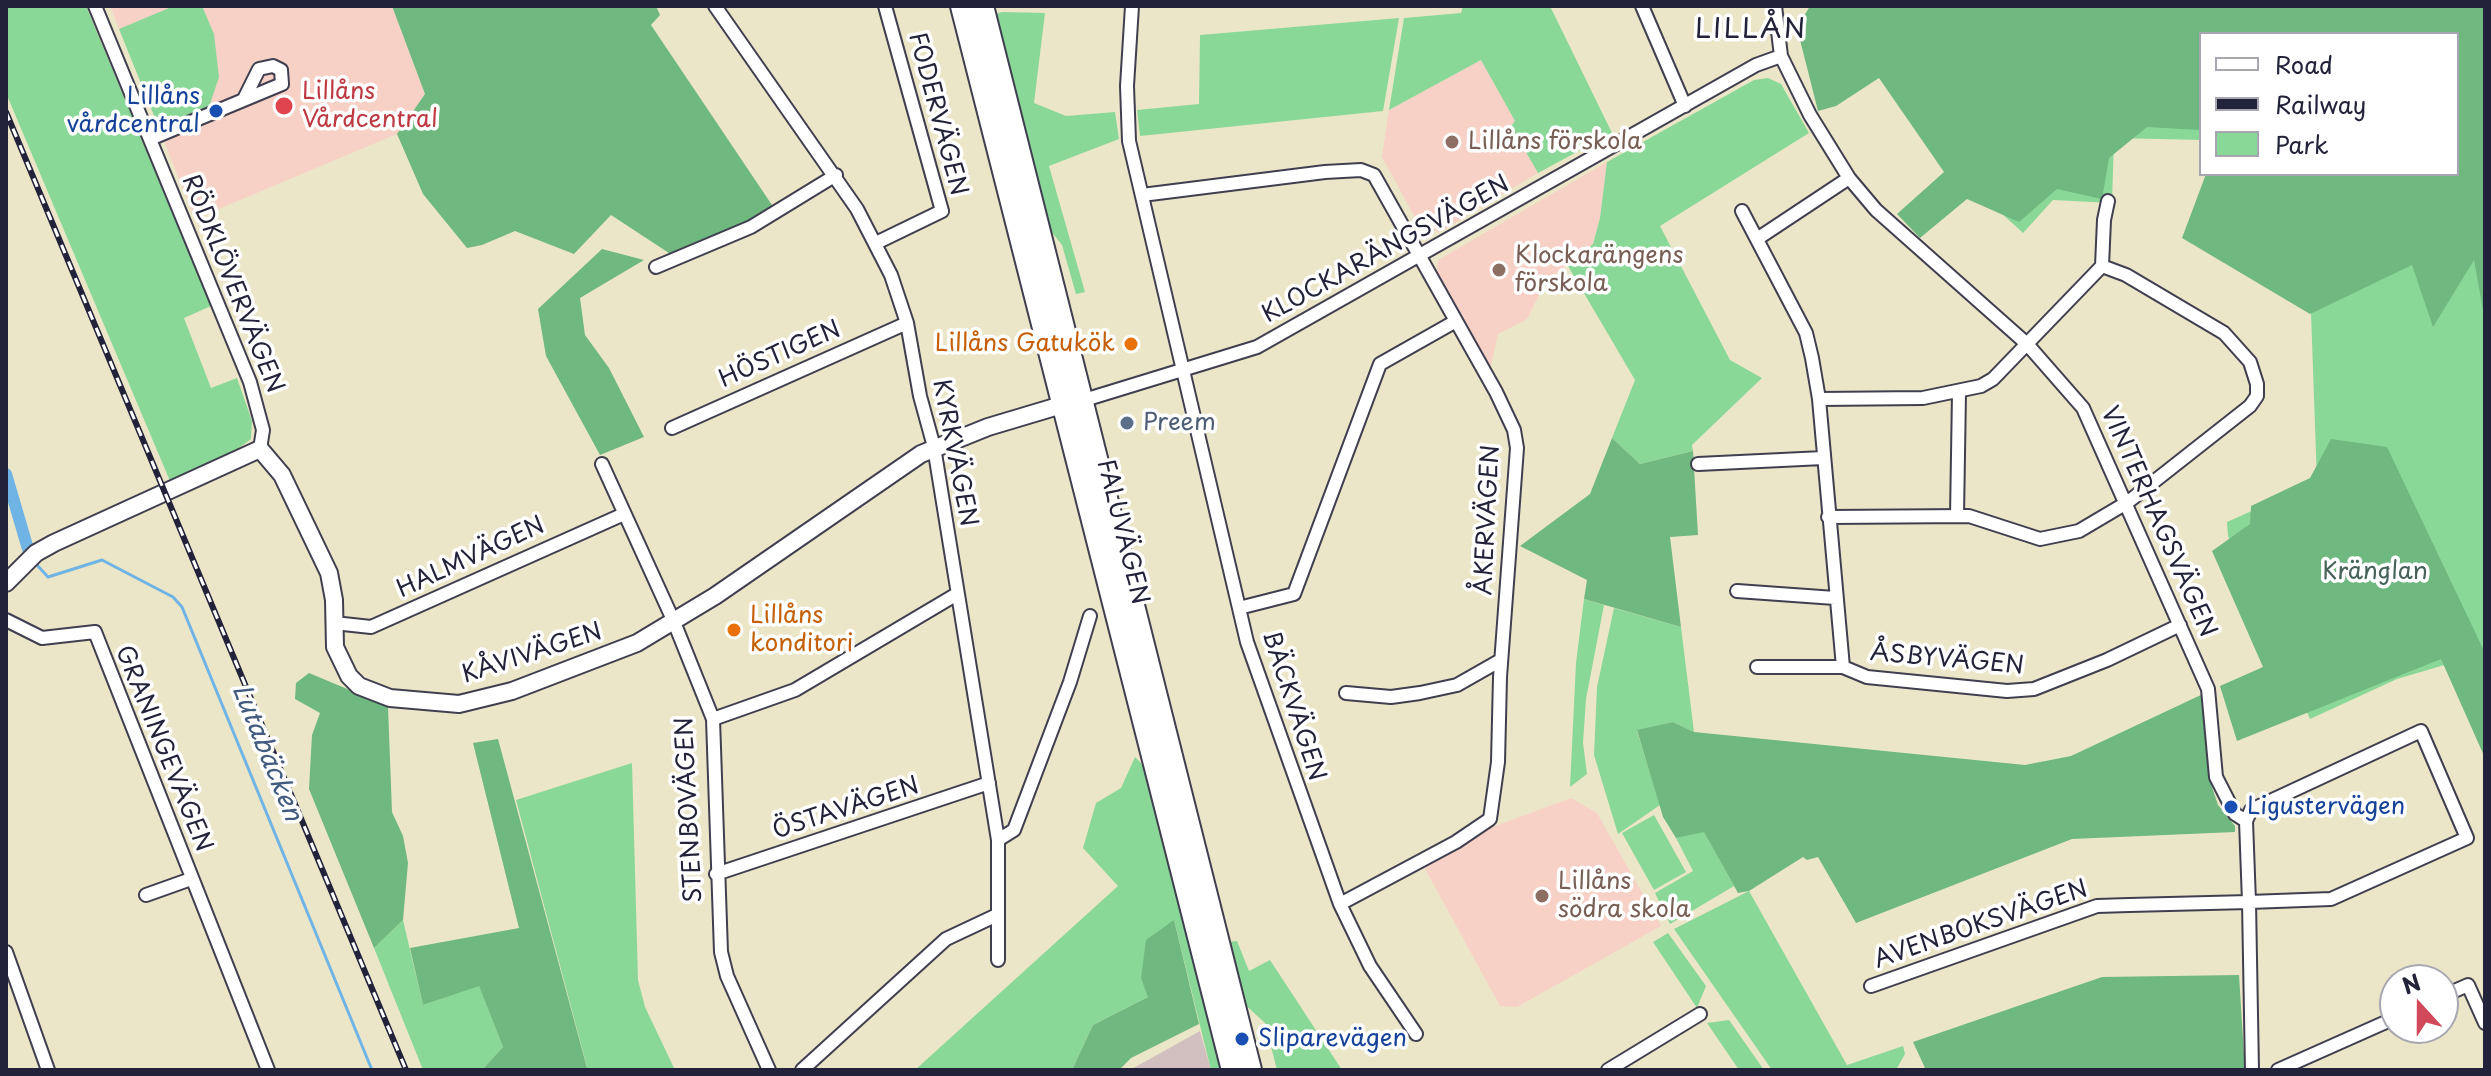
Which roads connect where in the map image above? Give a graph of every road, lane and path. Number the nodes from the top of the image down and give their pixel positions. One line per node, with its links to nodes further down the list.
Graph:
1 (95, 6): 12 (street, RÖDKLÖVERVÄGEN)
2 (885, 6): 19 (street, FODERVÄGEN)
3 (962, 6): 23 (highway, FALUVÄGEN)
4 (982, 6): 23 (highway, FALUVÄGEN)
5 (1132, 6): 15 (street, BÄCKVÄGEN)
6 (1642, 6): 11 (street)
7 (1775, 6): 9 (street, VINTERHAGSVÄGEN)
8 (721, 8): 13 (street, KYRKVÄGEN)
9 (1781, 56): 11 (street, KLOCKARÄNGSVÄGEN); 14 (street, VINTERHAGSVÄGEN)
10 (244, 99): 12 (street)
11 (1685, 106): 20 (street, KLOCKARÄNGSVÄGEN)
12 (150, 139): 33 (street, RÖDKLÖVERVÄGEN)
13 (836, 175): 19 (street, KYRKVÄGEN); 22 (street)
14 (1849, 178): 18 (street); 26 (street, VINTERHAGSVÄGEN)
15 (1142, 195): 20 (street, ÅKERVÄGEN); 27 (street, BÄCKVÄGEN)
16 (2108, 201): 21 (street)
17 (1742, 211): 18 (street, ÅSBYVÄGEN)
18 (1757, 239): 29 (street, ÅSBYVÄGEN)
19 (876, 243): 25 (street, KYRKVÄGEN)
20 (1420, 257): 24 (street, ÅKERVÄGEN); 27 (street, KLOCKARÄNGSVÄGEN)
21 (2102, 266): 26 (street); 37 (street)
22 (656, 267)
23 (1054, 320): 30 (highway, FALUVÄGEN)
24 (1456, 321): 45 (street); 51 (street, ÅKERVÄGEN)
25 (907, 323): 31 (street, HÖSTIGEN); 32 (street, KYRKVÄGEN)
26 (2027, 344): 28 (street); 37 (street, VINTERHAGSVÄGEN)
27 (1184, 371): 30 (street, KLOCKARÄNGSVÄGEN); 45 (street, BÄCKVÄGEN)
28 (1959, 393): 29 (street); 39 (street)
29 (1819, 399): 34 (street, ÅSBYVÄGEN)
30 (1073, 402): 32 (street, KÅVIVÄGEN); 77 (highway, FALUVÄGEN); 78 (highway, FALUVÄGEN)
31 (672, 428)
32 (934, 447): 43 (street, KYRKVÄGEN); 48 (street, KÅVIVÄGEN)
33 (260, 449): 41 (street); 49 (street, KÅVIVÄGEN)
34 (1823, 458): 36 (street); 40 (street, ÅSBYVÄGEN)
35 (602, 464): 38 (street, STENBOVÄGEN)
36 (1698, 464)
37 (2128, 502): 39 (street); 50 (street, VINTERHAGSVÄGEN)
38 (624, 514): 48 (street, STENBOVÄGEN); 49 (street, HALMVÄGEN)
39 (1957, 516): 40 (street)
40 (1828, 517): 44 (street, ÅSBYVÄGEN)
41 (6, 583)
42 (1737, 591): 44 (street)
43 (957, 594): 55 (street); 56 (street, KYRKVÄGEN)
44 (1835, 598): 53 (street, ÅSBYVÄGEN)
45 (1239, 608): 63 (street, BÄCKVÄGEN)
46 (1090, 616): 58 (street)
47 (6, 620): 60 (street, GRANINGEVÄGEN)
48 (674, 622): 49 (street, KÅVIVÄGEN); 55 (street, STENBOVÄGEN)
49 (334, 623)
50 (2180, 625): 53 (street, ÅSBYVÄGEN); 57 (street, VINTERHAGSVÄGEN)
51 (1501, 660): 54 (street); 63 (street, ÅKERVÄGEN)
52 (1757, 667): 53 (street, ÅSBYVÄGEN)
53 (1843, 667)
54 (1346, 693)
55 (713, 719): 59 (street, STENBOVÄGEN)
56 (989, 783): 58 (street, KYRKVÄGEN); 59 (street, ÖSTAVÄGEN)
57 (2246, 821): 62 (street); 62 (street)
58 (998, 840): 64 (street, KYRKVÄGEN)
59 (716, 874): 75 (street, STENBOVÄGEN)
60 (191, 879): 61 (street, GRANINGEVÄGEN); 74 (street, GRANINGEVÄGEN)
61 (146, 895)
62 (2249, 902): 67 (street, AVENBOKSVÄGEN); 80 (street)
63 (1340, 904): 72 (street, BÄCKVÄGEN)
64 (997, 915): 66 (street, KYRKVÄGEN); 76 (street)
65 (6, 952): 73 (street)
66 (998, 960)
67 (1871, 986)
68 (2459, 989): 70 (street)
69 (1700, 1014): 79 (street)
70 (2485, 1023)
71 (2379, 1025): 81 (street)
72 (1416, 1034)
73 (48, 1070)
74 (268, 1070)
75 (769, 1070)
76 (802, 1070)
77 (1233, 1070)
78 (1250, 1070)
79 (1608, 1070)
80 (2252, 1070)
81 (2278, 1070)

